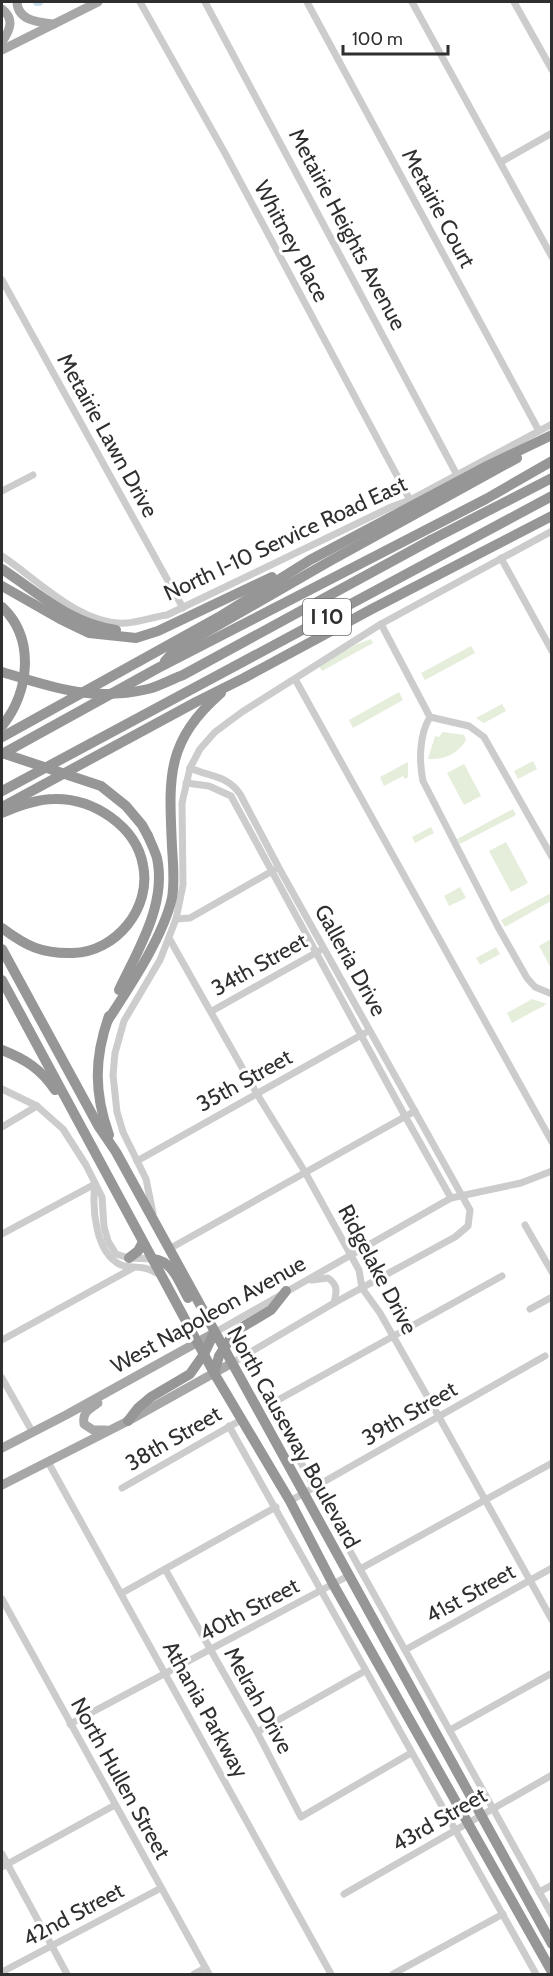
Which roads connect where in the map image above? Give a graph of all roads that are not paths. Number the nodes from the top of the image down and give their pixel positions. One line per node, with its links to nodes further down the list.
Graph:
1 (17, 2): 9 (main road)
2 (98, 2): 9 (main road)
3 (140, 2): 26 (street, Whitney Place)
4 (205, 2): 22 (street, Metairie Heights Avenue)
5 (307, 2): 18 (street, Metairie Court)
6 (412, 2): 14 (street)
7 (514, 2): 12 (street)
8 (2, 9): 10 (main road)
9 (54, 24): 11 (main road)
10 (2, 42)
11 (2, 50)
12 (552, 70)
13 (552, 133): 14 (street)
14 (501, 162): 15 (street)
15 (552, 257)
16 (2, 280): 35 (street, Metairie Lawn Drive)
17 (552, 424): 18 (street, North I-10 Service Road East)
18 (539, 431): 22 (street, North I-10 Service Road East)
19 (552, 436): 31 (highway); 39 (highway)
20 (552, 461): 39 (highway, I 10)
21 (33, 475): 24 (street)
22 (457, 475): 26 (street, North I-10 Service Road East)
23 (552, 477): 40 (highway, bridge)
24 (2, 491)
25 (552, 496): 49 (highway, I 10)
26 (410, 500): 35 (street, North I-10 Service Road East)
27 (552, 515): 41 (highway)
28 (552, 531): 30 (street)
29 (2, 556): 35 (street, North I-10 Service Road East)
30 (501, 558): 37 (street); 38 (street)
31 (310, 560): 36 (highway); 45 (highway)
32 (2, 569): 36 (highway)
33 (2, 586): 36 (highway)
34 (2, 607): 44 (highway)
35 (183, 608)
36 (180, 620)
37 (381, 624): 42 (street); 43 (street)
38 (552, 651)
39 (158, 668): 46 (highway, I 10)
40 (2, 672)
41 (244, 678): 50 (highway); 64 (highway)
42 (295, 679): 47 (street); 75 (street)
43 (430, 717): 52 (street); 62 (street)
44 (2, 726)
45 (2, 737)
46 (2, 754): 64 (highway, bridge)
47 (190, 768): 48 (street); 53 (street, Galleria Drive)
48 (186, 783): 54 (street, Galleria Drive); 55 (street)
49 (2, 791)
50 (2, 807)
51 (2, 813): 56 (highway)
52 (552, 856)
53 (279, 868): 54 (street); 59 (street, Galleria Drive)
54 (272, 872): 55 (street); 60 (street, Galleria Drive)
55 (176, 920): 57 (street)
56 (2, 928)
57 (169, 938): 63 (street, Ridgelake Drive); 77 (street)
58 (2, 949): 76 (highway, North Causeway Boulevard)
59 (324, 949): 60 (street, 34th Street); 65 (street, Galleria Drive)
60 (316, 953): 63 (street, 34th Street); 66 (street, Galleria Drive)
61 (2, 980): 73 (highway, North Causeway Boulevard)
62 (552, 994)
63 (212, 1011): 69 (street, Ridgelake Drive)
64 (108, 1020): 76 (highway)
65 (370, 1030): 66 (street, 35th Street); 71 (street, Galleria Drive)
66 (361, 1035): 69 (street, 35th Street); 72 (street, Galleria Drive)
67 (2, 1050): 73 (highway)
68 (2, 1089): 70 (street)
69 (257, 1094): 77 (street, 35th Street); 78 (street, Ridgelake Drive)
70 (38, 1106): 74 (street); 80 (street)
71 (415, 1111): 72 (street); 81 (street, Galleria Drive)
72 (405, 1116): 78 (street); 82 (street, Galleria Drive)
73 (76, 1118): 86 (highway, North Causeway Boulevard)
74 (2, 1127)
75 (552, 1142)
76 (116, 1152): 84 (highway, North Causeway Boulevard)
77 (137, 1161): 84 (street)
78 (305, 1172): 87 (street); 88 (street, Ridgelake Drive)
79 (552, 1172): 81 (street, West Napoleon Avenue)
80 (95, 1184): 85 (street); 90 (street); 90 (street)
81 (463, 1194): 82 (street, West Napoleon Avenue); 95 (street)
82 (452, 1198): 88 (street, West Napoleon Avenue)
83 (525, 1225): 91 (street)
84 (157, 1227): 87 (highway, North Causeway Boulevard)
85 (2, 1234)
86 (141, 1239): 87 (highway); 89 (highway, North Causeway Boulevard); 90 (highway)
87 (169, 1248): 100 (highway, North Causeway Boulevard)
88 (351, 1256): 94 (street, West Napoleon Avenue); 95 (street, Ridgelake Drive)
89 (153, 1259): 90 (street); 92 (highway, North Causeway Boulevard); 100 (highway)
90 (131, 1263): 92 (street); 103 (street)
91 (552, 1272)
92 (163, 1276): 104 (highway, North Causeway Boulevard)
93 (502, 1276): 102 (street)
94 (298, 1284): 96 (street, West Napoleon Avenue); 98 (street)
95 (362, 1288): 98 (street); 102 (street, Ridgelake Drive)
96 (286, 1291): 101 (street, West Napoleon Avenue); 105 (highway)
97 (552, 1298): 99 (street)
98 (334, 1303): 108 (street)
99 (530, 1309)
100 (203, 1312): 101 (highway, North Causeway Boulevard)
101 (214, 1333): 104 (main road, West Napoleon Avenue); 105 (highway, North Causeway Boulevard); 106 (highway)
102 (392, 1336): 112 (street, Ridgelake Drive); 123 (street, North Causeway Boulevard)
103 (2, 1340)
104 (198, 1343): 106 (highway, North Causeway Boulevard); 109 (main road, West Napoleon Avenue)
105 (223, 1348): 108 (highway, North Causeway Boulevard); 110 (highway)
106 (204, 1354): 110 (highway, North Causeway Boulevard); 114 (highway)
107 (545, 1356): 112 (street, 39th Street)
108 (232, 1363): 110 (main road); 124 (highway, North Causeway Boulevard)
109 (147, 1371): 116 (main road); 117 (main road, West Napoleon Avenue)
110 (214, 1373): 113 (highway, North Causeway Boulevard); 114 (main road)
111 (2, 1378): 117 (street)
112 (439, 1417): 123 (street, 39th Street); 125 (street, Ridgelake Drive)
113 (241, 1419): 115 (street, 38th Street); 126 (highway, North Causeway Boulevard)
114 (128, 1421): 116 (main road)
115 (229, 1426): 122 (street, 38th Street); 127 (street)
116 (109, 1430): 119 (main road)
117 (33, 1432): 118 (main road, West Napoleon Avenue)
118 (2, 1448)
119 (48, 1462): 121 (main road); 135 (street, Athania Parkway)
120 (552, 1463): 125 (street)
121 (2, 1485)
122 (122, 1488)
123 (314, 1488): 124 (street, 39th Street); 130 (street, North Causeway Boulevard)
124 (303, 1494): 126 (street, 39th Street); 131 (highway, North Causeway Boulevard)
125 (485, 1500): 130 (street); 132 (street, Ridgelake Drive)
126 (290, 1501): 133 (highway, North Causeway Boulevard)
127 (276, 1507): 129 (street); 134 (street)
128 (552, 1568): 132 (street, 41st Street)
129 (165, 1569): 135 (street); 138 (street, Melrah Drive)
130 (360, 1569): 139 (street, North Causeway Boulevard)
131 (348, 1576): 133 (street, 40th Street); 150 (highway, North Causeway Boulevard)
132 (530, 1580): 137 (street, Ridgelake Drive); 139 (street, 41st Street)
133 (333, 1584): 134 (street, 40th Street); 151 (highway, North Causeway Boulevard)
134 (321, 1590): 138 (street, 40th Street); 140 (street)
135 (122, 1593): 142 (street, Athania Parkway)
136 (2, 1599): 143 (street, North Hullen Street)
137 (552, 1620)
138 (211, 1650): 142 (street, 40th Street); 145 (street, Melrah Drive)
139 (405, 1650): 144 (street, North Causeway Boulevard)
140 (365, 1671): 145 (street); 146 (street)
141 (552, 1673): 144 (street)
142 (167, 1674): 143 (street, 40th Street); 168 (street, Athania Parkway)
143 (70, 1724): 148 (street, North Hullen Street)
144 (450, 1730): 149 (street, North Causeway Boulevard)
145 (257, 1732): 146 (street, Melrah Drive)
146 (411, 1753): 152 (street)
147 (552, 1775): 149 (street, 43rd Street)
148 (115, 1805): 154 (street); 156 (street, North Hullen Street)
149 (493, 1809): 150 (street, 43rd Street); 157 (street, North Causeway Boulevard)
150 (481, 1816): 151 (street, 43rd Street); 161 (highway, North Causeway Boulevard)
151 (469, 1823): 152 (street, 43rd Street); 165 (highway, North Causeway Boulevard)
152 (456, 1830): 158 (street, 43rd Street); 159 (street)
153 (2, 1854): 154 (street)
154 (4, 1866): 162 (street)
155 (552, 1885): 157 (street)
156 (161, 1888): 162 (street, 42nd Street); 163 (street, North Hullen Street)
157 (539, 1892): 160 (street, North Causeway Boulevard)
158 (344, 1893)
159 (502, 1914): 169 (street); 170 (street)
160 (552, 1915)
161 (552, 1944)
162 (52, 1946): 164 (street, 42nd Street); 166 (street)
163 (207, 1971): 167 (street)
164 (2, 1972)
165 (552, 1972)
166 (68, 1974)
167 (194, 1974)
168 (331, 1974)
169 (393, 1974)
170 (536, 1974)

